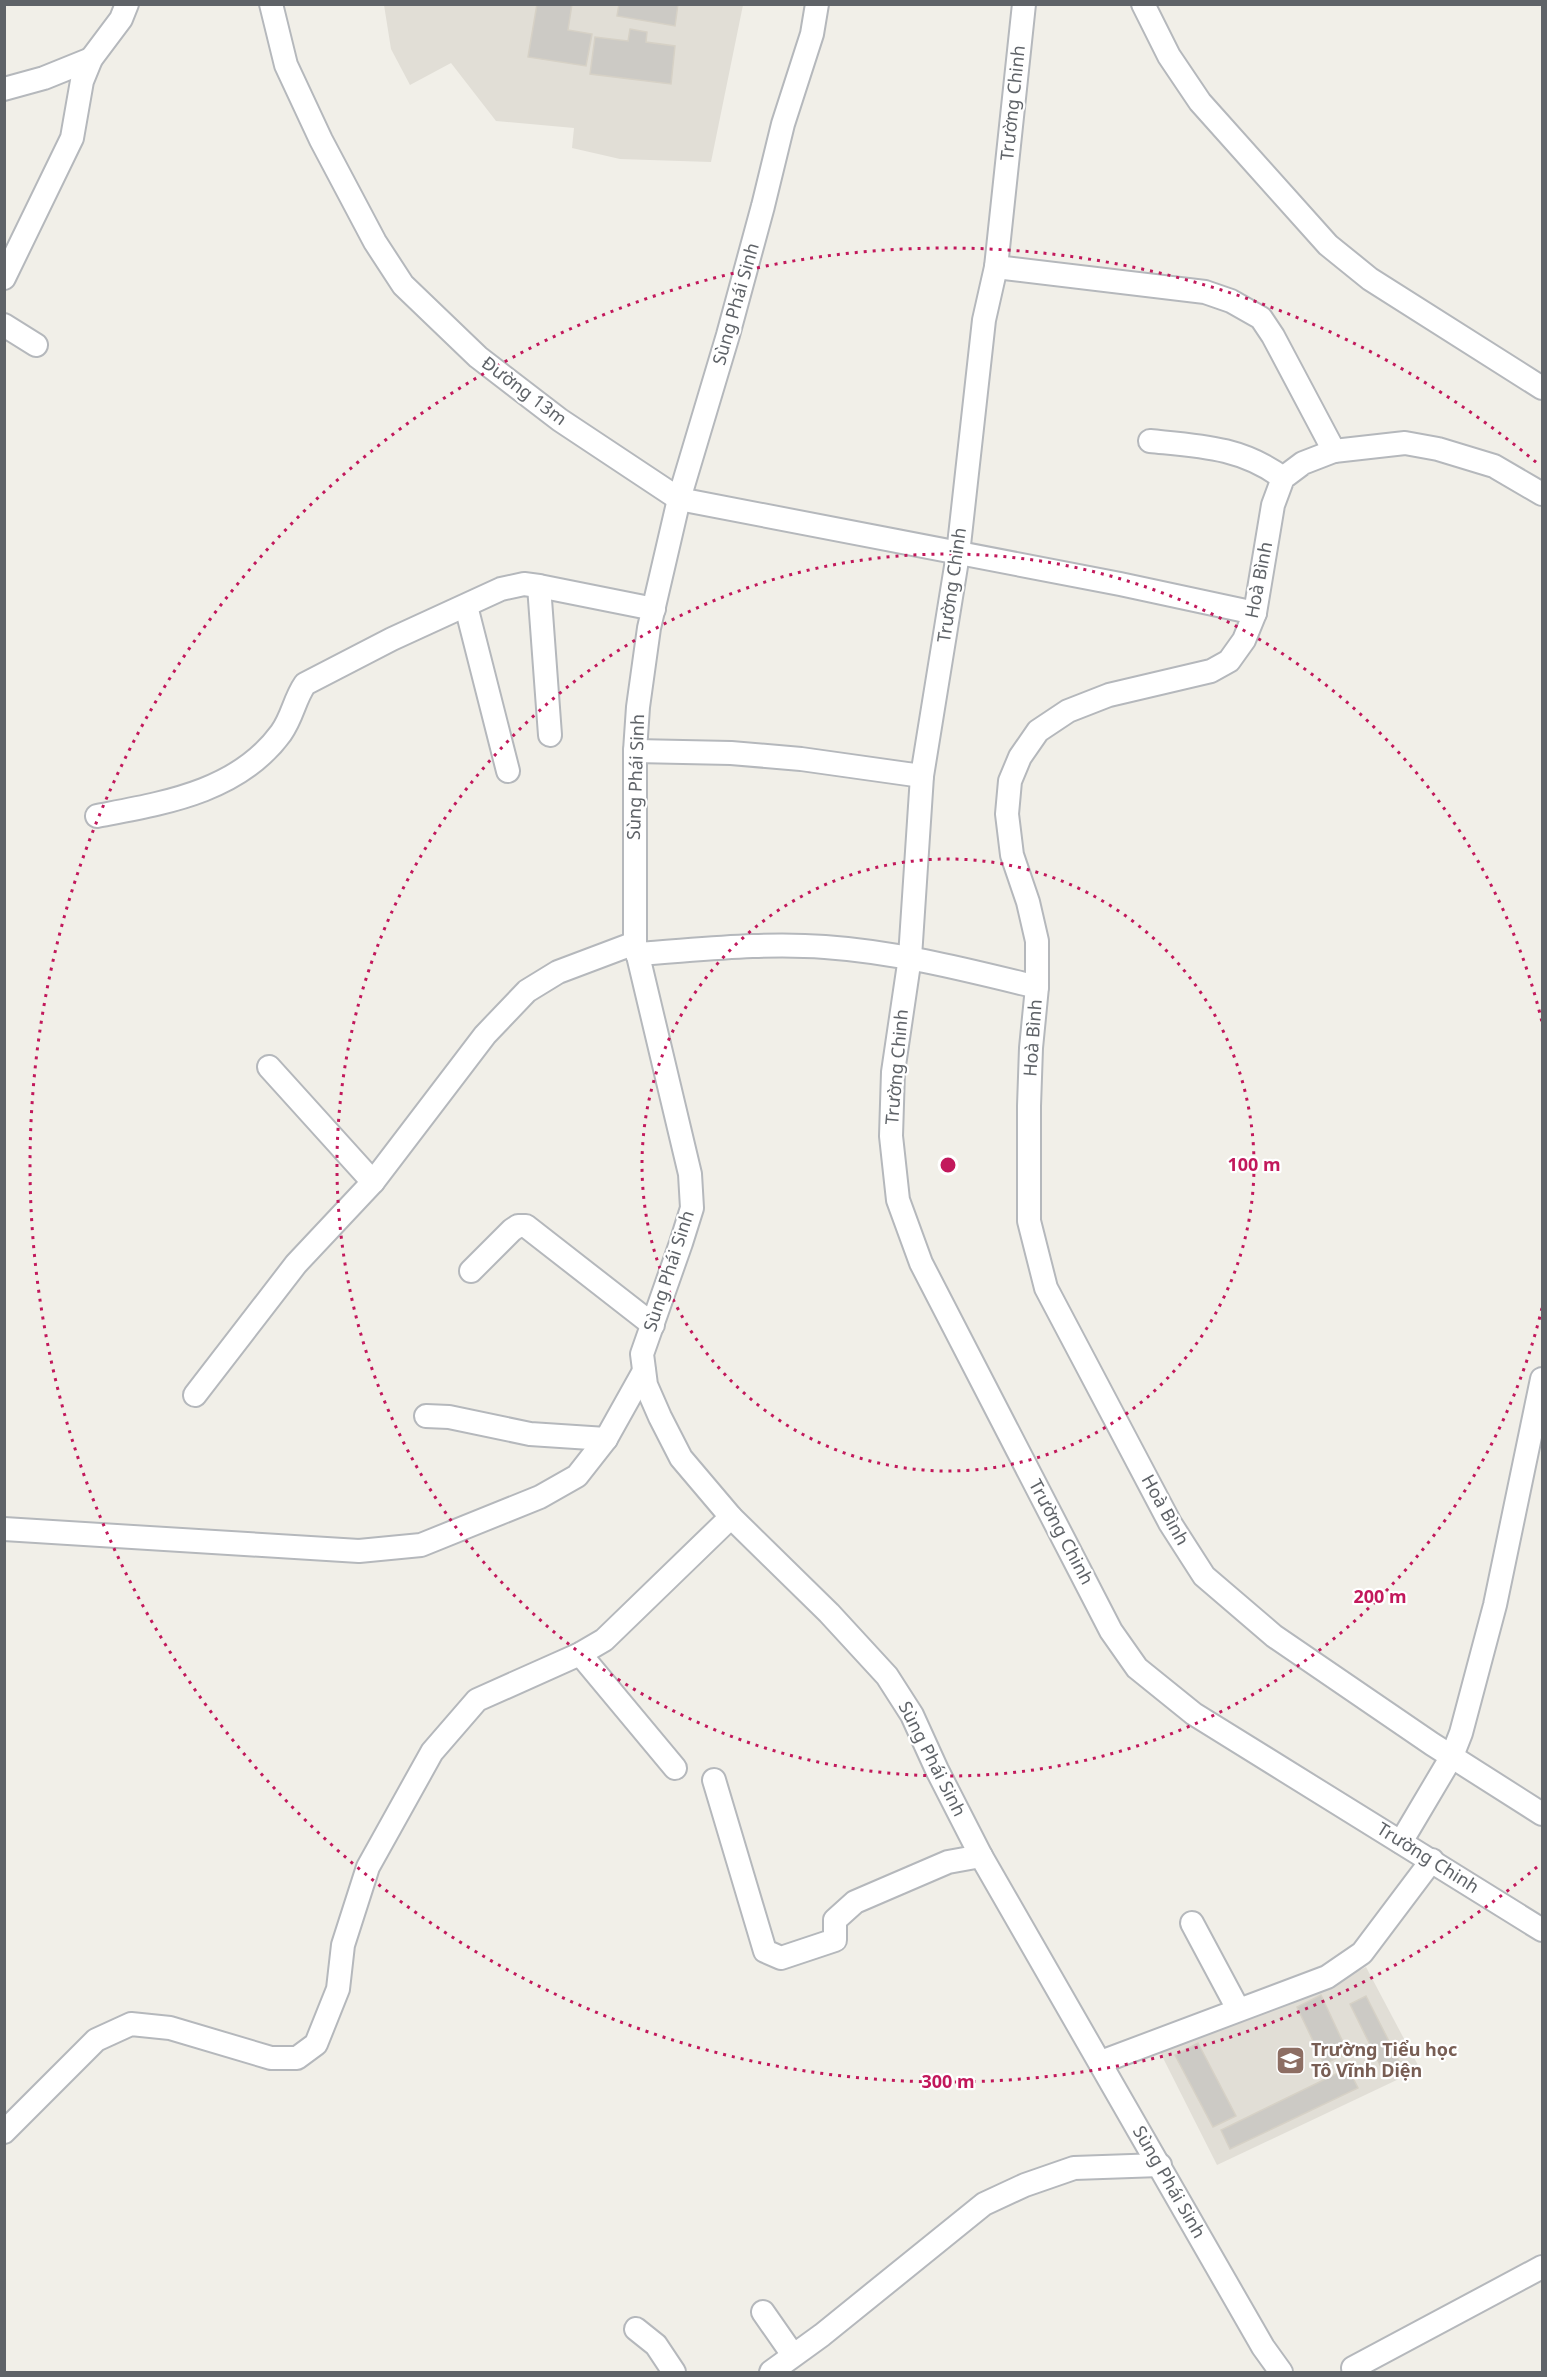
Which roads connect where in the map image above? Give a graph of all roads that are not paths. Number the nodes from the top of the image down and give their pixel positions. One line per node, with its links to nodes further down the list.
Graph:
1 (127, 4): 6 (street)
2 (271, 4): 17 (street, Đường 13m)
3 (817, 4): 17 (street, Sùng Phái Sinh)
4 (1024, 4): 8 (street, Trường Chinh)
5 (1143, 4): 12 (street)
6 (91, 59): 7 (street); 9 (street)
7 (4, 89)
8 (996, 267): 14 (street); 18 (street, Trường Chinh)
9 (4, 278)
10 (4, 326): 11 (street)
11 (36, 345)
12 (1542, 387)
13 (1150, 441): 15 (street)
14 (1334, 451): 15 (street); 16 (street)
15 (1283, 478): 22 (street, Hoà Bình)
16 (1542, 494)
17 (679, 499): 18 (street, Đường 13m); 21 (street, Sùng Phái Sinh)
18 (958, 554): 22 (street, Đường 13m); 26 (street, Trường Chinh)
19 (539, 586): 20 (street); 21 (street); 23 (street)
20 (466, 606): 25 (street); 27 (street)
21 (654, 609): 24 (street, Sùng Phái Sinh)
22 (1255, 613): 30 (street, Hoà Bình)
23 (550, 735)
24 (634, 751): 26 (street); 28 (street, Sùng Phái Sinh)
25 (508, 771)
26 (922, 776): 29 (street, Trường Chinh)
27 (97, 816)
28 (636, 948): 29 (street); 32 (street); 34 (street, Sùng Phái Sinh)
29 (910, 957): 30 (street); 47 (street, Trường Chinh)
30 (1037, 987): 43 (street, Hoà Bình)
31 (269, 1067): 32 (street)
32 (373, 1182): 37 (street)
33 (471, 1271): 34 (street)
34 (653, 1325): 35 (street, Sùng Phái Sinh)
35 (644, 1371): 39 (street); 40 (street, Sùng Phái Sinh)
36 (1542, 1379): 43 (street)
37 (195, 1395)
38 (426, 1416): 39 (street)
39 (606, 1439): 41 (street)
40 (731, 1517): 42 (street); 48 (street, Sùng Phái Sinh)
41 (4, 1529)
42 (580, 1654): 44 (street); 54 (street)
43 (1452, 1756): 46 (street, Hoà Bình); 47 (street)
44 (675, 1767)
45 (714, 1780): 48 (street)
46 (1542, 1814)
47 (1401, 1842): 49 (street, Trường Chinh)
48 (981, 1856): 53 (street, Sùng Phái Sinh)
49 (1432, 1860): 51 (street, Trường Chinh); 52 (street)
50 (1191, 1923): 52 (street)
51 (1542, 1930)
52 (1238, 2009): 53 (street)
53 (1101, 2062): 55 (street, Sùng Phái Sinh)
54 (4, 2132)
55 (1160, 2165): 59 (street); 61 (street, Sùng Phái Sinh)
56 (1542, 2267): 60 (street)
57 (763, 2312): 59 (street)
58 (636, 2329): 62 (street)
59 (793, 2355): 63 (street)
60 (1353, 2368)
61 (1280, 2372)
62 (674, 2373)
63 (771, 2373)

